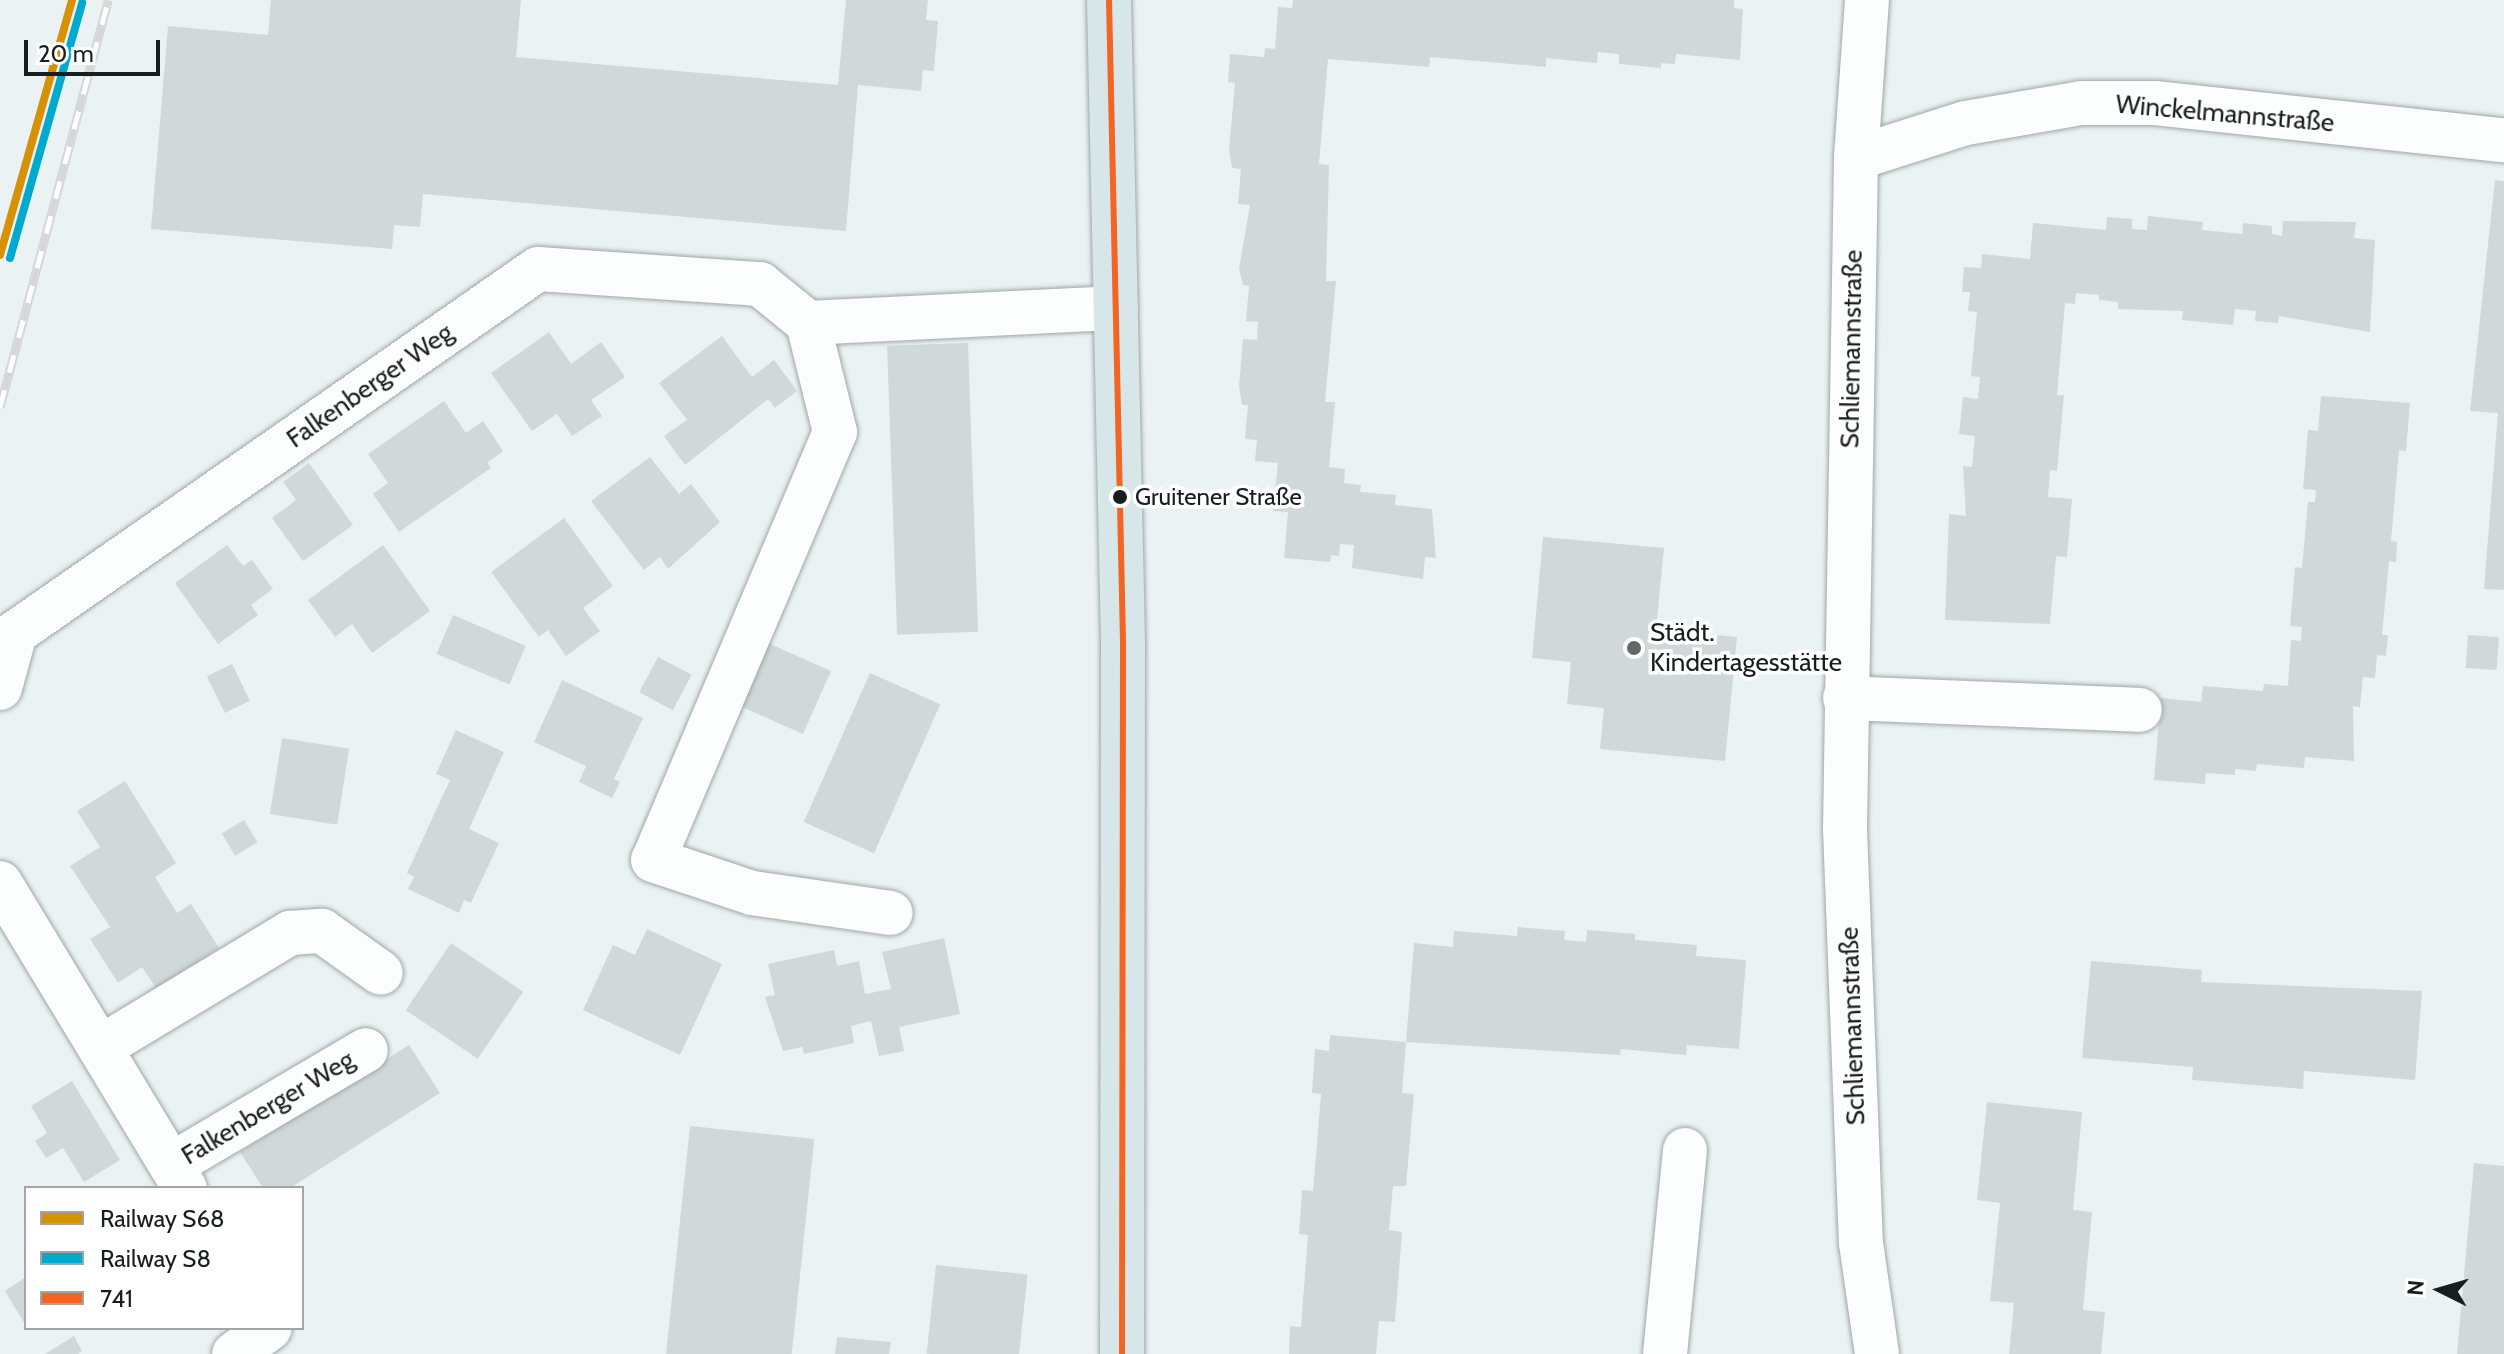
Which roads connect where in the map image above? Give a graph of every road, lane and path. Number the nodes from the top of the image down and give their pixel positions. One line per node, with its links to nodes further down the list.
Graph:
1 (1109, 0): 5 (main road)
2 (1867, 0): 4 (street, Schliemannstraße)
3 (2504, 140): 4 (street, Winckelmannstraße)
4 (1856, 158): 8 (street, Schliemannstraße)
5 (1116, 308): 6 (street); 21 (main road)
6 (808, 323): 7 (street, Falkenberger Weg); 11 (street)
7 (0, 688)
8 (1845, 698): 9 (street); 23 (street, Schliemannstraße)
9 (2140, 710)
10 (0, 883): 13 (street, Falkenberger Weg)
11 (891, 913)
12 (381, 973): 13 (street)
13 (101, 1047): 16 (street, Falkenberger Weg)
14 (366, 1050): 16 (street, Falkenberger Weg)
15 (1685, 1150): 22 (street)
16 (178, 1177)
17 (267, 1330): 19 (street)
18 (271, 1330): 20 (street)
19 (234, 1354)
20 (283, 1354)
21 (1122, 1354)
22 (1665, 1354)
23 (1877, 1354)

